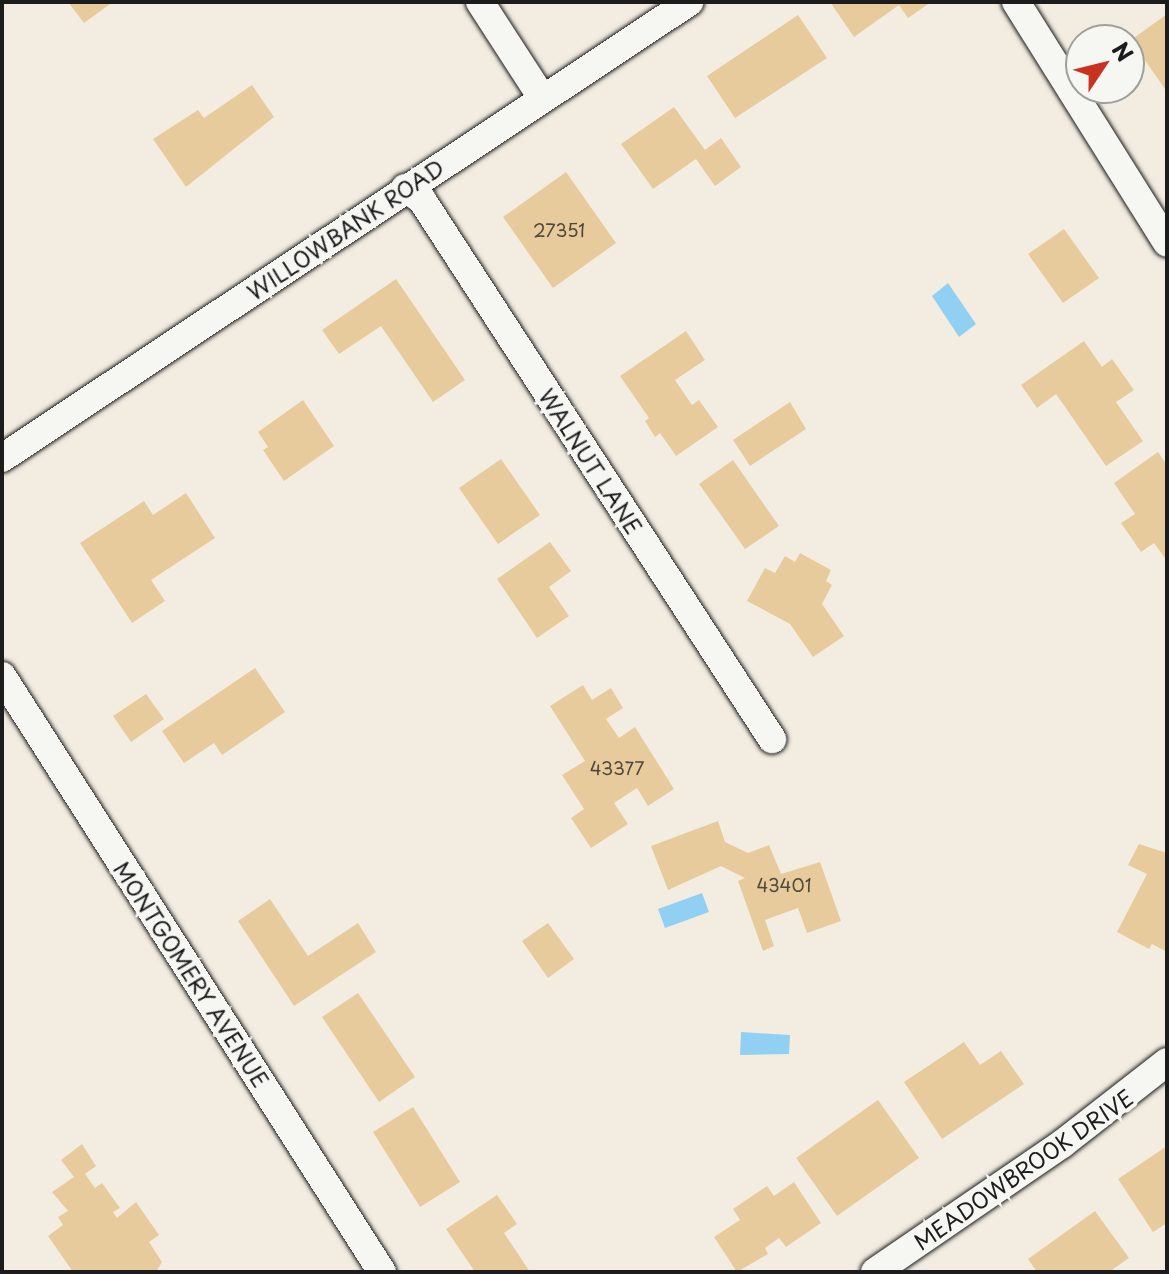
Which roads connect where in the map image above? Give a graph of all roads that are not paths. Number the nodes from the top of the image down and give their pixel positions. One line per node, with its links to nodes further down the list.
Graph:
1 (480, 2): 4 (street)
2 (689, 2): 4 (street, WILLOWBANK ROAD)
3 (1016, 2): 6 (street)
4 (542, 98): 5 (street, WILLOWBANK ROAD)
5 (405, 188): 7 (street, WILLOWBANK ROAD); 9 (street, WALNUT LANE)
6 (1167, 243)
7 (2, 458)
8 (2, 676): 11 (street, MONTGOMERY AVENUE)
9 (772, 739)
10 (1167, 1062): 12 (street, MEADOWBROOK DRIVE)
11 (382, 1272)
12 (875, 1272)

